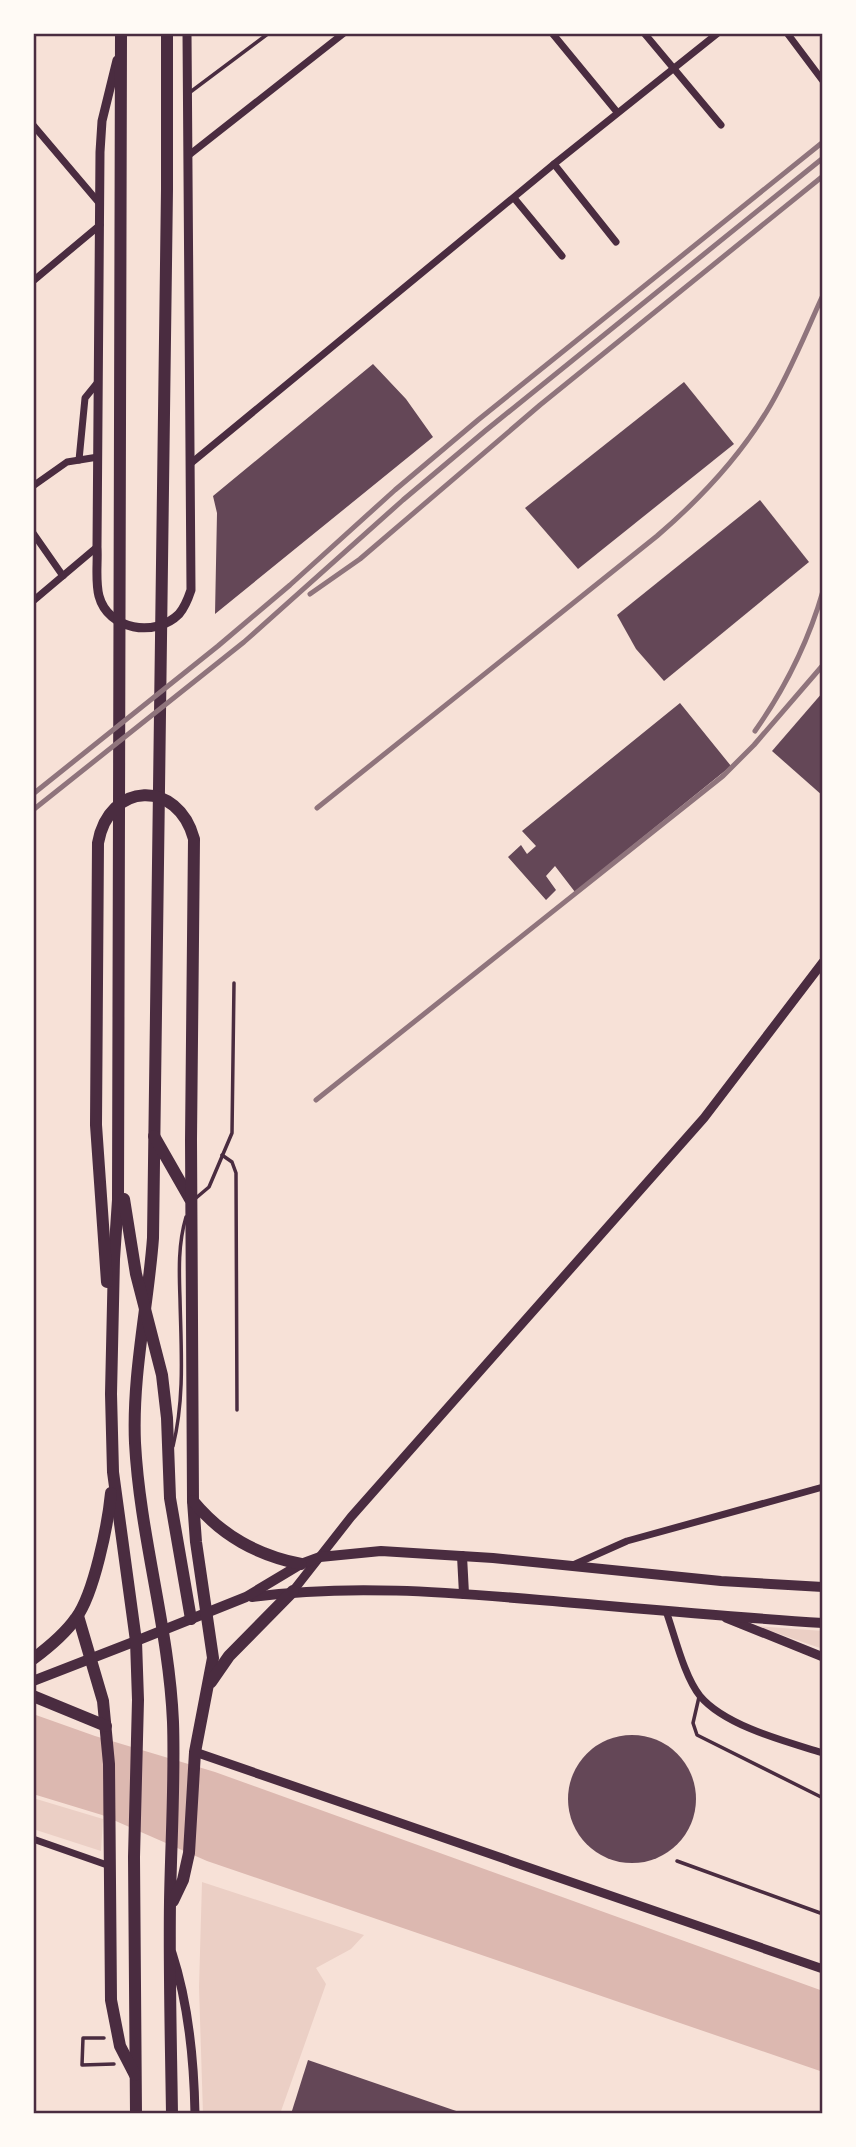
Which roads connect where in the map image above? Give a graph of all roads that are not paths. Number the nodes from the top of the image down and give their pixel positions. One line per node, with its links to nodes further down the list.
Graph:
1 (167, 33): 35 (highway)
2 (187, 33): 12 (street)
3 (269, 33): 12 (lane)
4 (344, 33): 16 (street)
5 (552, 33): 13 (street)
6 (644, 33): 10 (street)
7 (718, 33): 10 (street)
8 (787, 33): 11 (street)
9 (121, 38): 19 (street); 37 (highway)
10 (672, 69): 13 (street); 15 (street)
11 (823, 81)
12 (189, 93): 16 (street)
13 (617, 112): 17 (street)
14 (33, 125): 19 (street)
15 (721, 125)
16 (189, 156): 27 (street)
17 (554, 164): 18 (street); 21 (street)
18 (514, 198): 22 (street); 27 (street)
19 (100, 204): 20 (street)
20 (100, 225): 23 (street); 24 (street)
21 (616, 242)
22 (562, 256)
23 (33, 281)
24 (99, 382): 25 (street); 26 (street)
25 (98, 457): 26 (street); 30 (street)
26 (79, 460): 28 (street)
27 (190, 464): 30 (street)
28 (33, 486)
29 (33, 533): 31 (street)
30 (97, 547): 31 (street)
31 (63, 576): 32 (street)
32 (33, 601)
33 (823, 962): 47 (street)
34 (234, 983): 36 (lane)
35 (154, 1135): 38 (highway); 39 (highway)
36 (222, 1155): 38 (lane); 41 (lane)
37 (119, 1160): 39 (highway); 40 (highway)
38 (192, 1203): 40 (highway); 42 (lane); 45 (highway)
39 (146, 1315): 42 (highway); 60 (highway)
40 (112, 1321): 43 (highway)
41 (237, 1410)
42 (167, 1469): 58 (highway)
43 (113, 1472): 56 (highway); 61 (highway)
44 (823, 1487): 49 (street)
45 (193, 1501): 48 (highway); 55 (highway)
46 (462, 1556): 47 (main road); 49 (main road); 52 (main road)
47 (320, 1557): 48 (main road); 51 (street)
48 (302, 1564): 53 (main road)
49 (571, 1566): 50 (main road)
50 (823, 1585)
51 (293, 1591): 52 (main road); 53 (main road); 66 (highway)
52 (464, 1594): 54 (main road)
53 (246, 1597): 55 (main road)
54 (666, 1611): 57 (main road); 67 (street)
55 (207, 1613): 58 (main road); 66 (highway)
56 (78, 1616): 63 (highway); 64 (highway)
57 (721, 1616): 59 (main road); 62 (street)
58 (191, 1619): 60 (main road)
59 (823, 1623)
60 (163, 1630): 61 (main road); 76 (highway)
61 (136, 1641): 63 (main road); 80 (highway)
62 (823, 1657)
63 (92, 1658): 65 (main road); 69 (highway)
64 (33, 1659)
65 (36, 1678)
66 (208, 1685): 70 (highway)
67 (699, 1695): 71 (street); 72 (lane)
68 (33, 1696): 69 (highway)
69 (106, 1726): 75 (highway)
70 (195, 1752): 76 (highway); 79 (street)
71 (823, 1753)
72 (823, 1798)
73 (33, 1839): 75 (street)
74 (677, 1861): 77 (lane)
75 (110, 1866): 80 (highway)
76 (170, 1907): 78 (highway)
77 (823, 1914)
78 (170, 1945): 82 (highway); 83 (street)
79 (823, 1969)
80 (136, 2078): 81 (highway)
81 (136, 2114)
82 (172, 2114)
83 (195, 2114)

